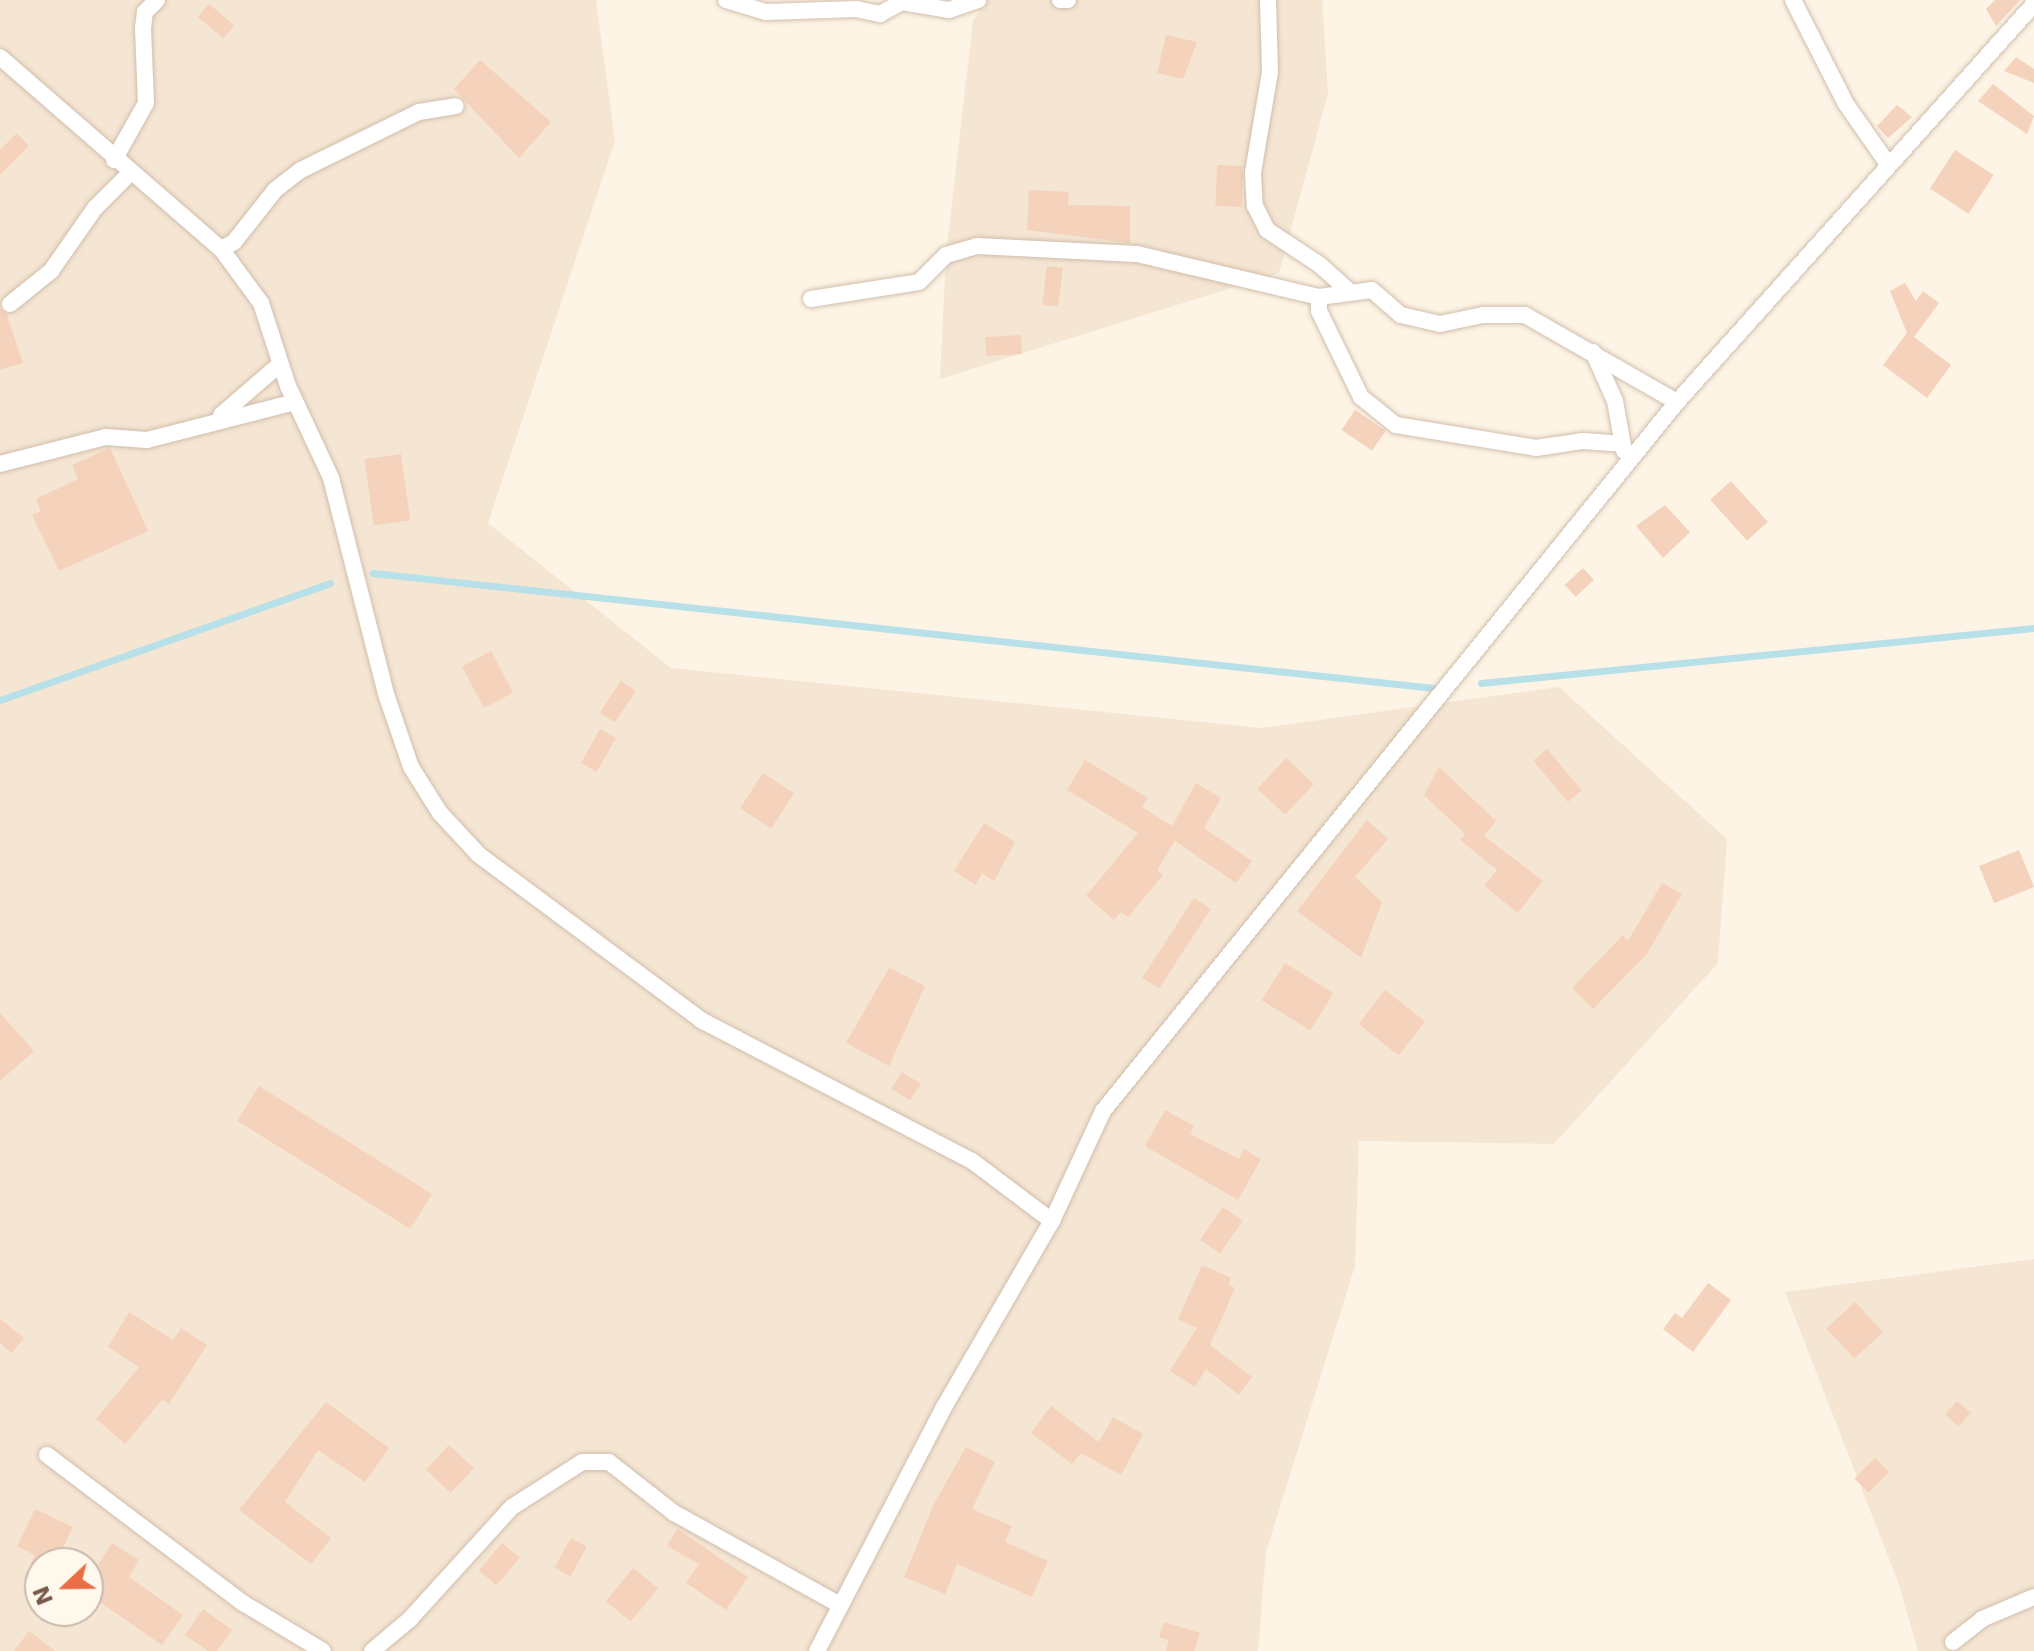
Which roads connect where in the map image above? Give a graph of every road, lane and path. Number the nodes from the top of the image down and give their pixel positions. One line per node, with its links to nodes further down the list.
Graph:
1 (157, 0): 11 (street)
2 (726, 0): 3 (street)
3 (978, 0)
4 (1060, 0): 5 (street)
5 (1068, 0)
6 (1268, 0): 15 (street)
7 (1793, 0): 12 (street)
8 (2034, 4): 12 (street)
9 (0, 57): 11 (street)
10 (456, 106): 14 (street)
11 (114, 160): 13 (street)
12 (1888, 164): 22 (street)
13 (130, 173): 14 (street); 18 (street)
14 (221, 249): 20 (street)
15 (1350, 292): 16 (street); 19 (street)
16 (1319, 297): 17 (street); 24 (street)
17 (811, 299)
18 (10, 304)
19 (1593, 350): 22 (street); 24 (street)
20 (280, 364): 21 (street); 23 (street)
21 (295, 402): 23 (street); 27 (street)
22 (1677, 402): 26 (street)
23 (212, 421): 25 (street)
24 (1622, 444): 26 (street)
25 (0, 464)
26 (1626, 465): 27 (street)
27 (1052, 1221): 30 (street)
28 (47, 1455): 32 (street)
29 (2034, 1597): 31 (street)
30 (840, 1605): 33 (street); 34 (street)
31 (1953, 1642)
32 (323, 1651)
33 (372, 1651)
34 (817, 1651)

